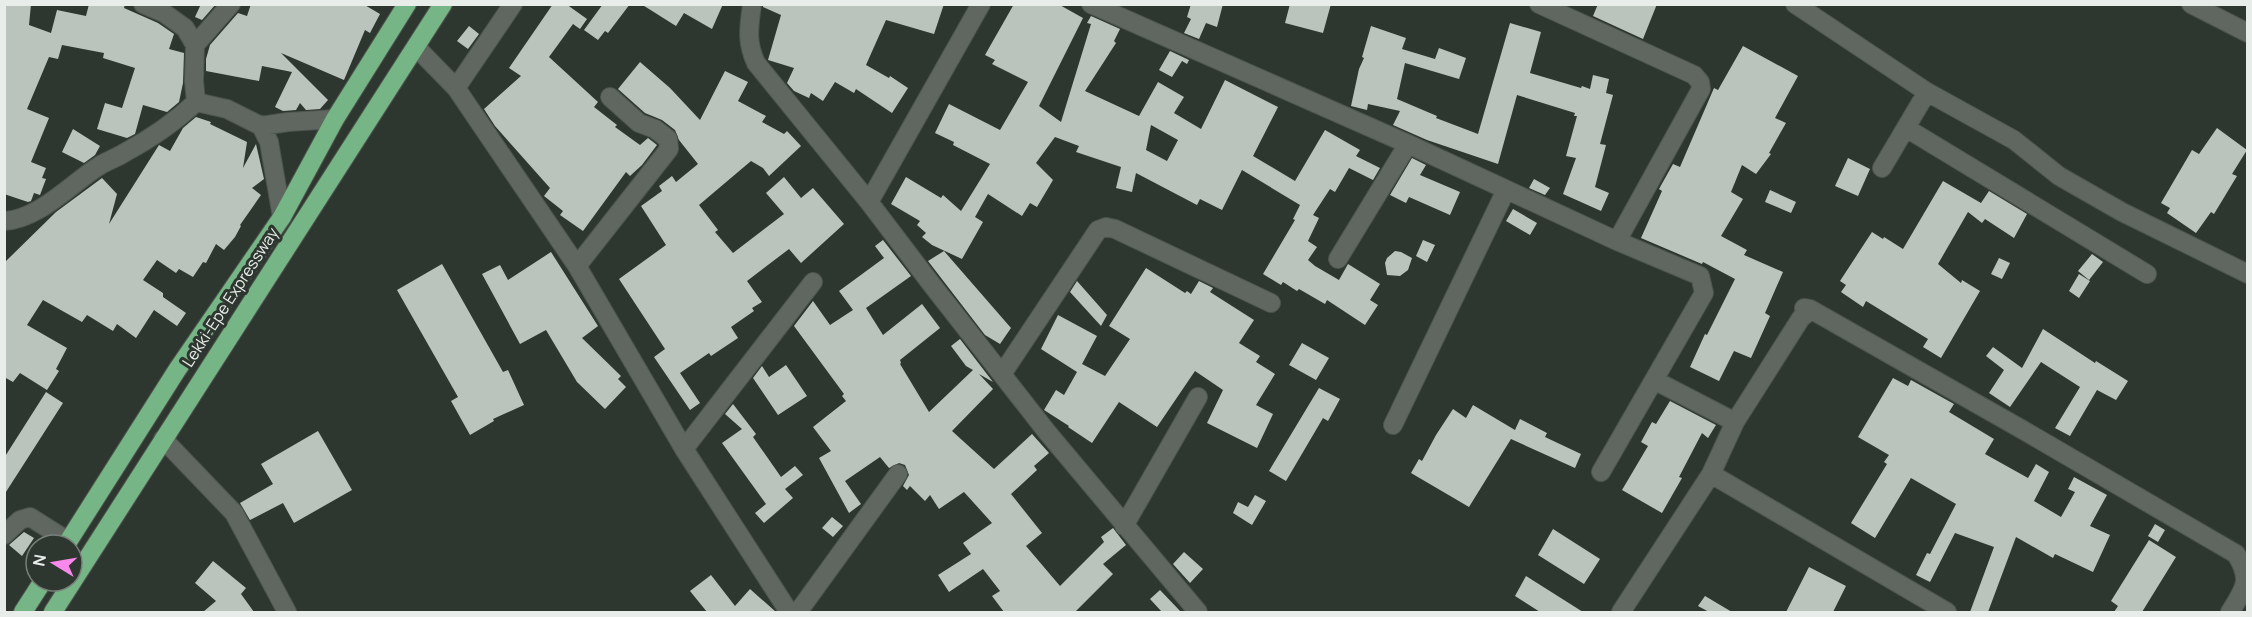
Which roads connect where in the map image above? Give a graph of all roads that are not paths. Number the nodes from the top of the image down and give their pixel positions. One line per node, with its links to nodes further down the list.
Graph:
1 (143, 4): 13 (street)
2 (231, 4): 13 (street)
3 (407, 4): 19 (highway, Lekki-Epe Expressway)
4 (443, 4): 14 (highway, Lekki-Epe Expressway)
5 (513, 4): 15 (street)
6 (752, 4): 25 (street)
7 (981, 4): 25 (street)
8 (1091, 4): 22 (street)
9 (1539, 4): 28 (street)
10 (1795, 4): 16 (street)
11 (2191, 4): 12 (street)
12 (2247, 33)
13 (195, 45): 18 (street)
14 (416, 48): 15 (street); 40 (highway, Lekki-Epe Expressway)
15 (456, 88): 30 (street)
16 (1927, 92): 21 (street); 32 (street)
17 (610, 97): 30 (street)
18 (196, 102): 20 (street); 27 (street)
19 (335, 119): 20 (street); 26 (highway, Lekki-Epe Expressway)
20 (261, 126): 26 (street)
21 (1906, 128): 23 (street); 31 (street)
22 (1407, 144): 24 (street); 29 (street)
23 (1882, 168)
24 (1506, 190): 28 (street); 39 (street)
25 (869, 202): 35 (street)
26 (282, 217): 47 (highway, Lekki-Epe Expressway)
27 (4, 221)
28 (1617, 241): 36 (street)
29 (1338, 259)
30 (577, 266): 41 (street)
31 (2147, 274)
32 (2247, 274)
33 (813, 282): 41 (street)
34 (1271, 303): 35 (street)
35 (1002, 374): 45 (street)
36 (1654, 380): 38 (street); 42 (street)
37 (1198, 397): 45 (street)
38 (1735, 422): 44 (street); 58 (street)
39 (1393, 425)
40 (163, 439): 51 (highway, Lekki-Epe Expressway); 52 (street)
41 (684, 449): 53 (street)
42 (1601, 472)
43 (898, 474): 54 (street)
44 (1711, 474): 56 (street); 57 (street)
45 (1124, 526): 55 (street)
46 (53, 533): 48 (street)
47 (73, 533)
48 (4, 535)
49 (35, 593): 50 (highway)
50 (23, 612)
51 (53, 612)
52 (287, 612)
53 (789, 612)
54 (798, 612)
55 (1197, 612)
56 (1621, 612)
57 (1947, 612)
58 (2230, 612)

